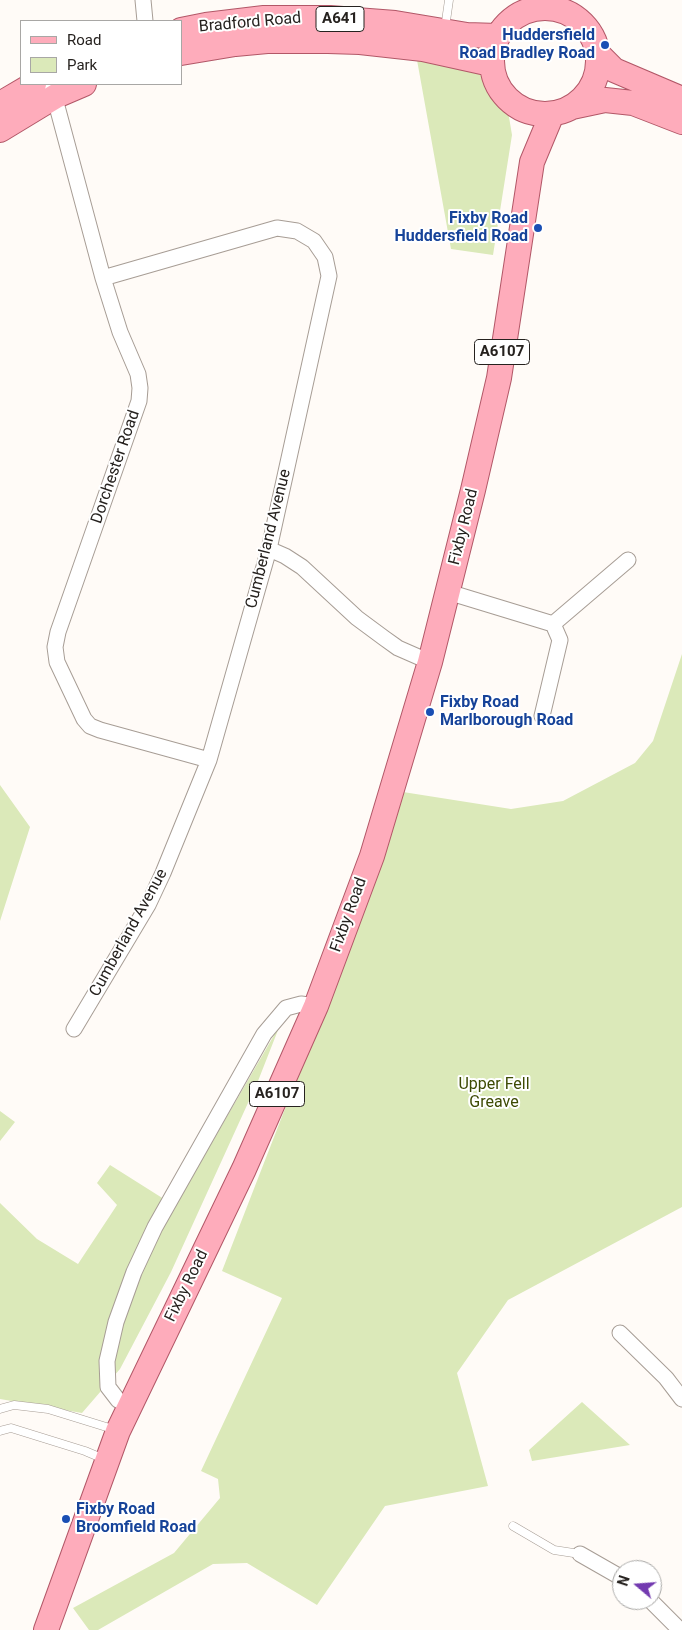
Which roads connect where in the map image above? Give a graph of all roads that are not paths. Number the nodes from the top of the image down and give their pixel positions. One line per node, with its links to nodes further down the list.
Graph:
1 (142, 0): 5 (street)
2 (449, 0): 7 (lane)
3 (540, 4): 4 (main road); 8 (main road)
4 (563, 6): 10 (main road)
5 (145, 20)
6 (182, 30): 7 (main road, Bradford Road / A641)
7 (444, 31): 8 (main road, Bradford Road / A641)
8 (498, 36): 11 (main road)
9 (182, 52): 11 (main road, Bradford Road / A641)
10 (598, 54): 15 (main road); 17 (main road)
11 (491, 64): 18 (main road)
12 (32, 85): 16 (main road)
13 (79, 85): 14 (main road)
14 (54, 90): 20 (main road); 22 (street, Dorchester Road)
15 (682, 99)
16 (0, 104)
17 (562, 111): 18 (main road); 19 (main road); 21 (main road, Fixby Road / A6107)
18 (526, 112): 21 (main road, Fixby Road / A6107)
19 (682, 122)
20 (0, 130)
21 (532, 162): 25 (main road, Fixby Road / A6107)
22 (102, 278): 23 (street, Cumberland Avenue); 29 (street, Dorchester Road)
23 (269, 549): 27 (street); 29 (street, Cumberland Avenue)
24 (628, 560): 26 (street)
25 (448, 592): 26 (street); 27 (main road, Fixby Road / A6107)
26 (553, 624): 28 (street)
27 (430, 662): 30 (main road, Fixby Road / A6107)
28 (542, 716)
29 (209, 760): 31 (street, Cumberland Avenue)
30 (316, 1006): 34 (main road, Fixby Road / A6107); 34 (street)
31 (74, 1029)
32 (620, 1333): 33 (street)
33 (682, 1399)
34 (129, 1407): 36 (main road, Fixby Road / A6107)
35 (0, 1409): 36 (lane)
36 (118, 1431): 38 (main road, Fixby Road / A6107)
37 (0, 1432): 38 (lane)
38 (106, 1459): 43 (main road, Fixby Road / A6107)
39 (513, 1526): 40 (lane)
40 (580, 1554): 41 (street)
41 (612, 1572)
42 (660, 1610): 44 (street)
43 (46, 1630)
44 (680, 1630)

